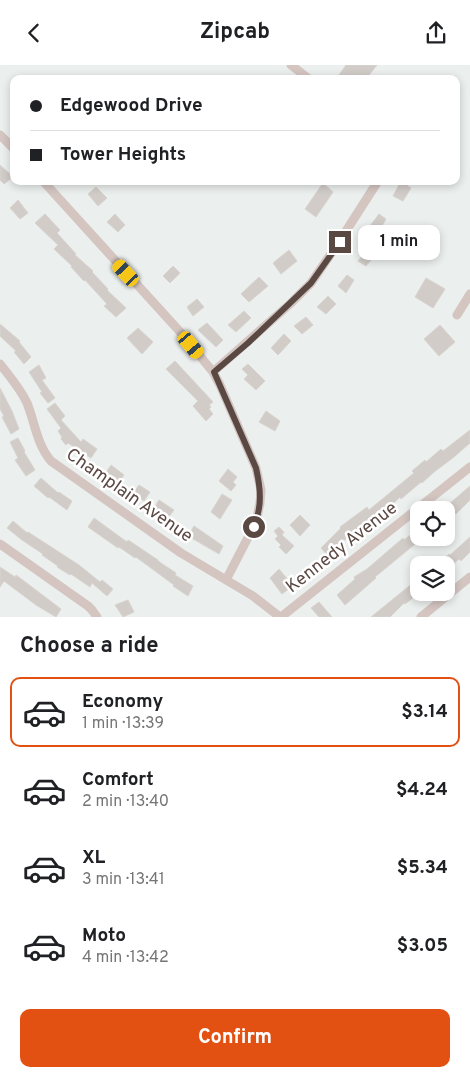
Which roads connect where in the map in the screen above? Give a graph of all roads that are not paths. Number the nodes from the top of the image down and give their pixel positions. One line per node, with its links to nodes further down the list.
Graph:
1 (291, 65): 2 (street)
2 (304, 75)
3 (0, 135): 4 (street)
4 (10, 145)
5 (47, 185): 10 (street)
6 (376, 185): 10 (street)
7 (470, 294): 8 (street)
8 (457, 315)
9 (0, 364): 14 (street, Champlain Avenue)
10 (214, 372): 14 (street)
11 (470, 467): 16 (street, Kennedy Avenue)
12 (0, 544): 15 (street)
13 (470, 577): 17 (street)
14 (226, 580): 16 (street, Champlain Avenue)
15 (97, 617)
16 (280, 617)
17 (420, 617)

